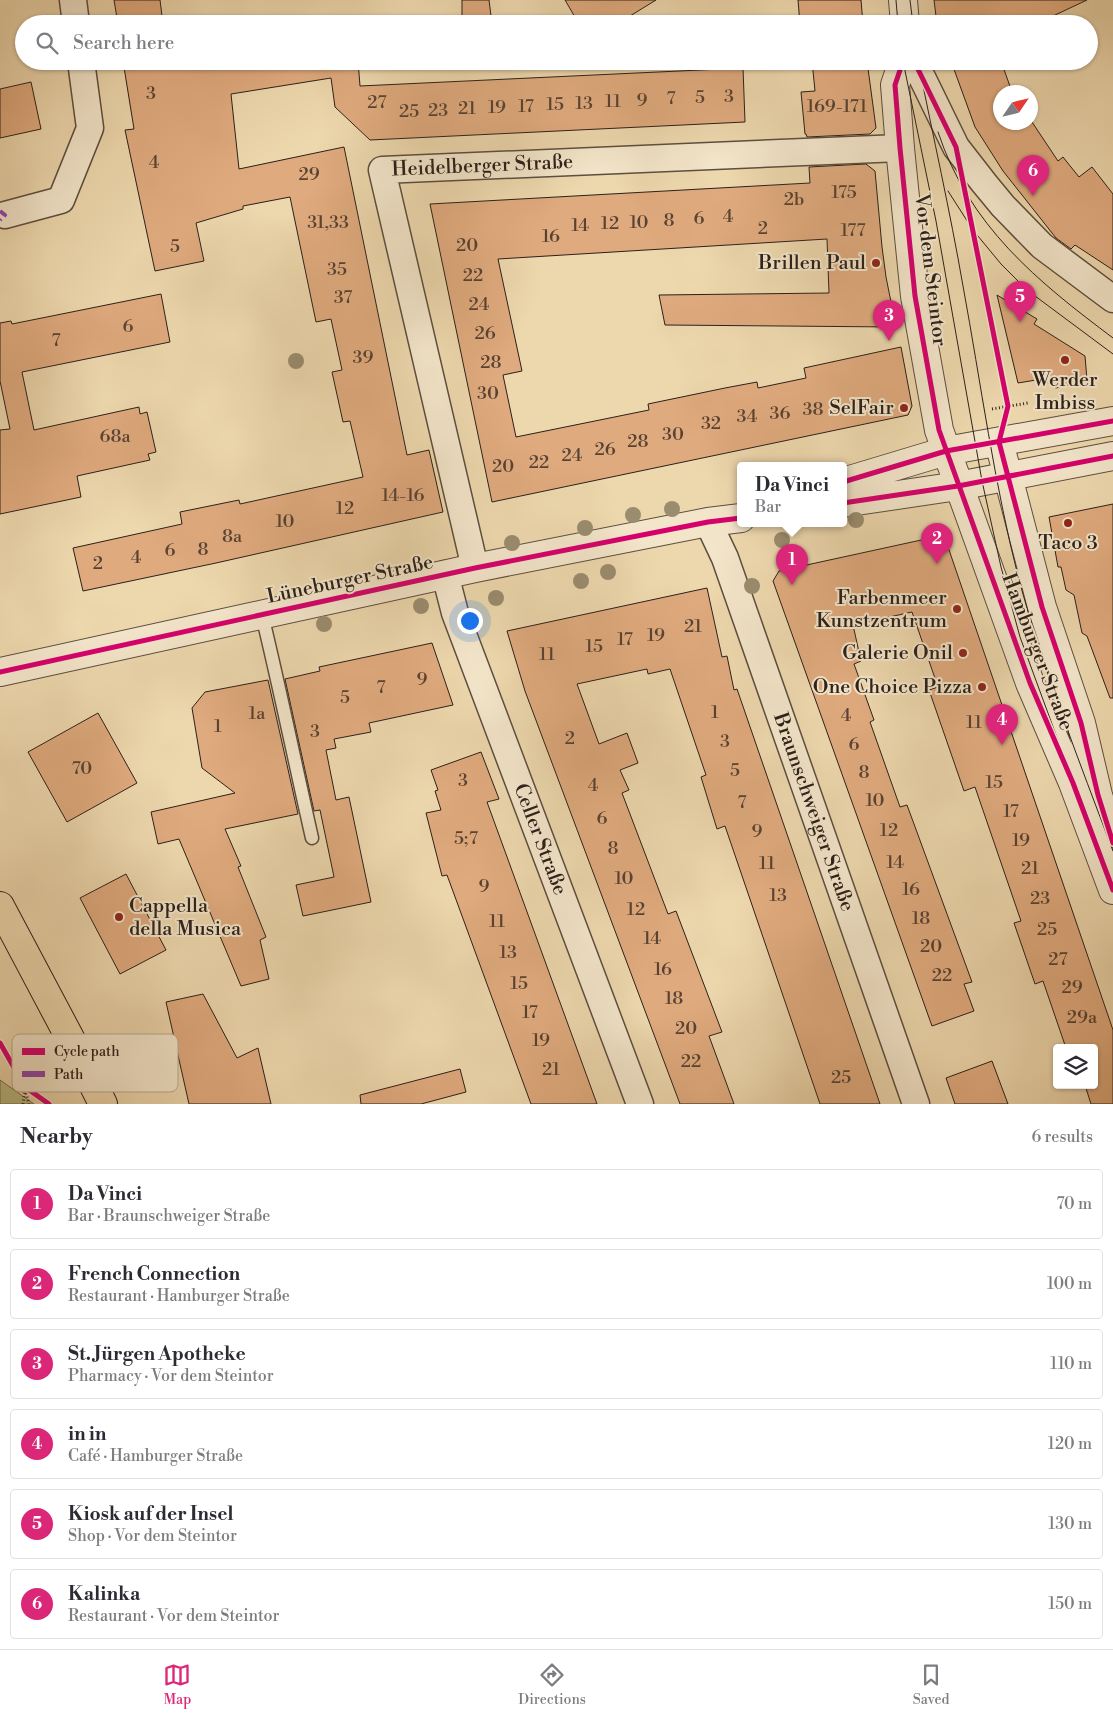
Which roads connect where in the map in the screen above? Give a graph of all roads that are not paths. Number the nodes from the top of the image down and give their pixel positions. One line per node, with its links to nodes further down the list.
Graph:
1 (73, 0): 3 (street)
2 (903, 0): 4 (street)
3 (75, 15)
4 (904, 15)
5 (82, 70): 9 (street)
6 (900, 70): 8 (street, Vor dem Steintor)
7 (918, 70): 10 (street)
8 (900, 148): 13 (street, Vor dem Steintor); 22 (street, Heidelberger Straße)
9 (4, 215)
10 (1113, 299)
11 (1113, 421): 12 (street)
12 (999, 442): 13 (street); 15 (street, Hamburger Straße)
13 (946, 451): 16 (street); 17 (street, Hamburger Straße)
14 (1113, 456): 15 (street)
15 (1008, 477): 17 (street); 27 (street, Hamburger Straße)
16 (847, 481)
17 (958, 486): 18 (street); 28 (street, Hamburger Straße)
18 (847, 502)
19 (737, 514): 21 (street, Lüneburger Straße)
20 (737, 518): 21 (street, Lüneburger Straße)
21 (708, 522): 22 (street, Lüneburger Straße); 34 (street, Braunschweiger Straße)
22 (475, 568): 23 (street, Lüneburger Straße)
23 (445, 574): 24 (street, Lüneburger Straße); 33 (street, Celler Straße)
24 (262, 615): 25 (street, Lüneburger Straße); 26 (lane)
25 (0, 672)
26 (312, 838)
27 (1113, 843)
28 (1113, 890)
29 (0, 906): 30 (main road)
30 (68, 1034)
31 (96, 1092): 32 (main road)
32 (102, 1104)
33 (640, 1104)
34 (916, 1104)

